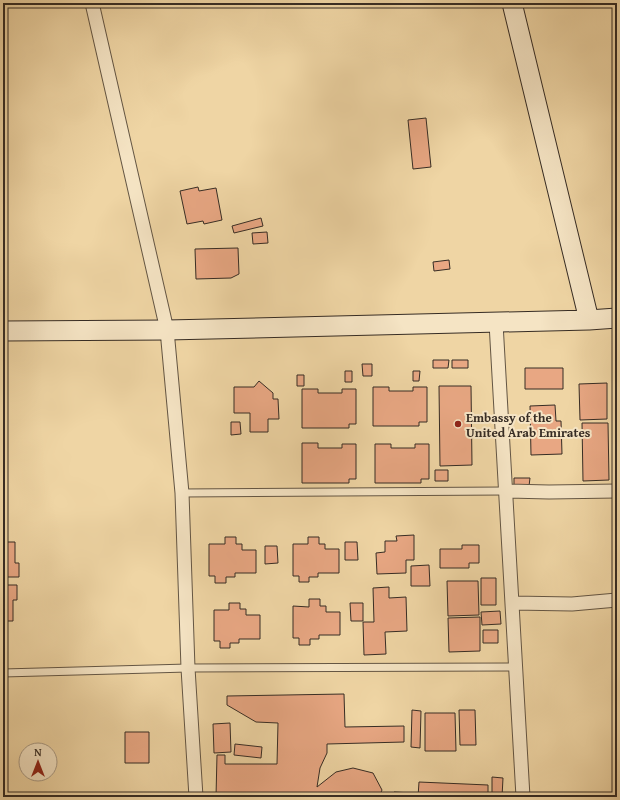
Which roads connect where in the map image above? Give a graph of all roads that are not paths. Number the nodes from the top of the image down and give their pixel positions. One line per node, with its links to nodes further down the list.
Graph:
1 (92, 3): 6 (street)
2 (512, 3): 4 (main road)
3 (617, 318): 4 (main road)
4 (589, 320): 5 (main road)
5 (496, 323): 6 (main road); 8 (street)
6 (167, 330): 7 (main road); 10 (street)
7 (3, 331)
8 (505, 490): 9 (street); 10 (lane); 12 (street)
9 (617, 492)
10 (182, 493): 13 (street)
11 (617, 600): 12 (street)
12 (512, 603): 14 (street)
13 (188, 668): 14 (lane); 15 (lane); 16 (street)
14 (516, 668): 17 (street)
15 (3, 672)
16 (196, 797)
17 (523, 797)

